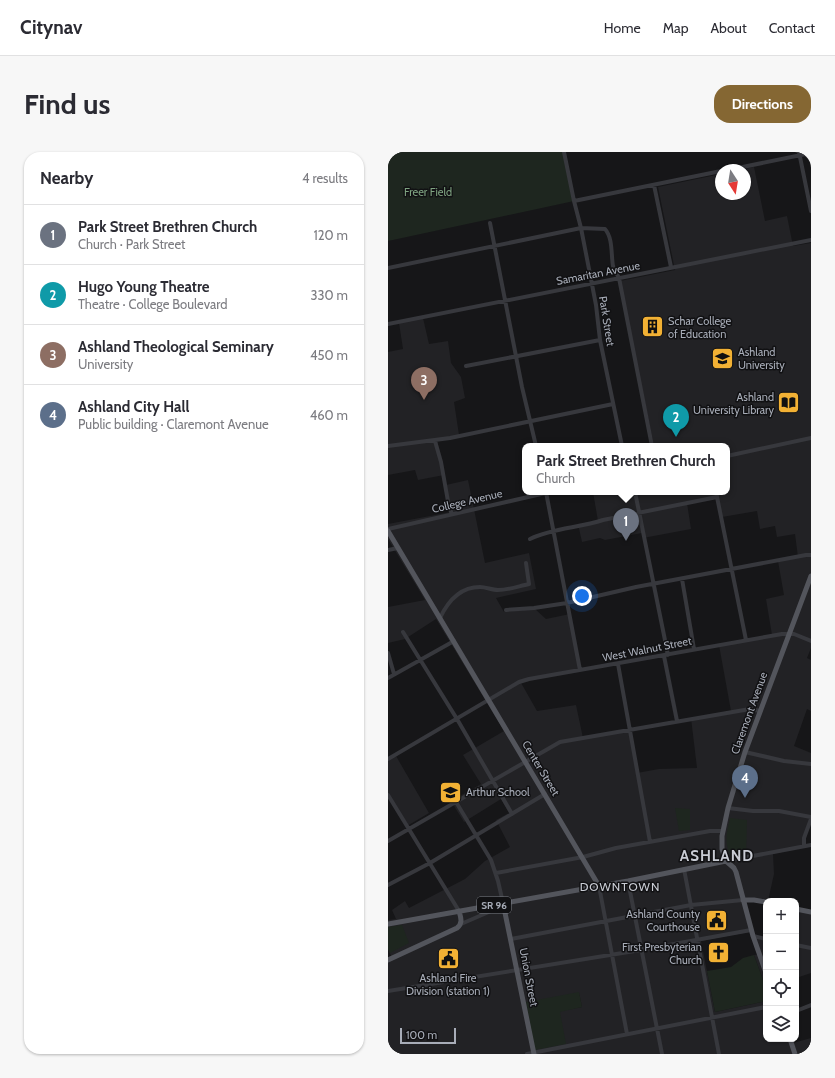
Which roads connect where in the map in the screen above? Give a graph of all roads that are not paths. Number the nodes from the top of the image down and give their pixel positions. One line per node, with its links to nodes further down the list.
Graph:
1 (564, 152): 8 (street, Park Street)
2 (811, 153): 3 (street)
3 (799, 154): 4 (street); 7 (street)
4 (751, 165)
5 (715, 172): 6 (street)
6 (654, 185): 8 (street); 15 (street)
7 (810, 197): 9 (street)
8 (574, 201): 11 (street, Park Street)
9 (811, 211)
10 (490, 223): 13 (street)
11 (581, 228): 13 (street); 16 (street); 17 (street, Park Street)
12 (811, 240): 15 (street, Samaritan Avenue)
13 (495, 246): 14 (street); 18 (street)
14 (388, 268)
15 (671, 268): 16 (street, Samaritan Avenue)
16 (619, 278): 17 (street, Samaritan Avenue); 29 (street)
17 (592, 283): 18 (street, Samaritan Avenue); 20 (street, Park Street)
18 (506, 300): 19 (street, Samaritan Avenue); 21 (street)
19 (388, 324)
20 (600, 340): 21 (street); 23 (street, Park Street)
21 (516, 356): 22 (street); 24 (street)
22 (466, 366)
23 (613, 404): 24 (street); 28 (street, Park Street)
24 (531, 421): 26 (street); 27 (street)
25 (811, 438): 31 (street)
26 (435, 441): 30 (street); 38 (street)
27 (535, 443)
28 (621, 443)
29 (651, 443)
30 (388, 446)
31 (730, 455)
32 (534, 495): 38 (street, College Avenue)
33 (547, 495): 40 (street)
34 (636, 495): 37 (street)
35 (713, 495): 37 (street)
36 (717, 495): 46 (street)
37 (639, 513): 40 (street); 49 (street)
38 (452, 514): 39 (street, College Avenue)
39 (388, 530): 42 (main road, Center Street)
40 (553, 532): 41 (street); 50 (street)
41 (530, 538)
42 (398, 548): 43 (street); 52 (main road, Center Street)
43 (388, 550)
44 (811, 555): 46 (street)
45 (526, 563): 52 (street)
46 (731, 570): 48 (street); 55 (street)
47 (811, 576): 54 (main road, Claremont Avenue)
48 (682, 579): 49 (street); 58 (street)
49 (654, 584): 50 (street); 60 (street)
50 (567, 602): 51 (street); 63 (street)
51 (506, 610)
52 (440, 618): 56 (main road, Center Street)
53 (403, 632): 61 (street)
54 (789, 634): 55 (street, West Walnut Street); 57 (street, West Walnut Street); 67 (main road, Claremont Avenue)
55 (746, 640): 58 (street, West Walnut Street)
56 (454, 641): 61 (street); 66 (main road, Center Street)
57 (811, 641)
58 (694, 649): 60 (street, West Walnut Street)
59 (388, 653): 64 (street)
60 (666, 655): 62 (street, West Walnut Street); 69 (street)
61 (421, 660): 64 (street); 68 (street)
62 (618, 664): 63 (street, West Walnut Street); 70 (street)
63 (580, 670): 66 (street, West Walnut Street)
64 (394, 674): 65 (street)
65 (388, 678)
66 (489, 700): 68 (street, West Walnut Street); 73 (main road, Center Street)
67 (760, 711): 69 (street); 71 (main road, Claremont Avenue)
68 (457, 719): 72 (street, West Walnut Street); 75 (street)
69 (677, 722): 70 (street)
70 (629, 730): 73 (street); 86 (street)
71 (745, 752): 74 (street); 79 (main road, Claremont Avenue)
72 (388, 759)
73 (525, 762): 75 (street); 76 (main road, Center Street)
74 (811, 764)
75 (492, 781): 78 (street); 80 (street)
76 (545, 794): 80 (street); 89 (main road, Center Street)
77 (388, 795): 82 (street)
78 (456, 802): 82 (street); 84 (street)
79 (728, 808): 81 (street); 83 (main road, Claremont Avenue)
80 (512, 814): 84 (street)
81 (811, 818): 88 (street)
82 (408, 830): 85 (street); 91 (street)
83 (723, 831): 86 (street); 90 (main road, Claremont Avenue)
84 (477, 835): 91 (street); 93 (street)
85 (388, 841)
86 (650, 842): 89 (street)
87 (811, 845): 88 (street)
88 (804, 846): 90 (street)
89 (583, 857): 93 (street); 96 (main road, Center Street)
90 (726, 861): 92 (main road); 97 (main road)
91 (430, 863): 95 (street); 102 (street)
92 (684, 869): 94 (main road); 100 (street)
93 (496, 873): 99 (street)
94 (628, 881): 96 (main road); 105 (street)
95 (388, 885)
96 (599, 886): 99 (main road, SR 96); 106 (street, Center Street)
97 (743, 900): 98 (main road); 100 (street); 109 (main road)
98 (763, 902)
99 (503, 903): 102 (main road, SR 96); 111 (main road, Union Street)
100 (691, 905): 105 (street); 112 (street)
101 (799, 910): 104 (main road)
102 (459, 911): 107 (main road, SR 96); 108 (main road)
103 (491, 912): 108 (street)
104 (811, 912)
105 (634, 916): 106 (street); 115 (street)
106 (606, 920): 111 (street); 116 (street, Center Street)
107 (388, 924)
108 (461, 924): 117 (main road)
109 (752, 933): 110 (street); 112 (street); 119 (main road)
110 (763, 938)
111 (511, 939): 118 (main road, Union Street)
112 (698, 940): 115 (street); 124 (street)
113 (799, 946): 114 (street)
114 (811, 948)
115 (641, 950): 116 (street); 125 (street)
116 (612, 954): 118 (street); 126 (street, Center Street)
117 (388, 960)
118 (517, 970): 120 (street); 128 (main road, Union Street)
119 (765, 970)
120 (388, 991)
121 (811, 1005): 123 (street)
122 (763, 1008): 124 (street)
123 (799, 1010)
124 (712, 1018): 125 (street); 131 (street)
125 (656, 1028): 126 (street); 130 (street)
126 (626, 1034): 128 (street)
127 (791, 1042): 132 (main road)
128 (534, 1053): 129 (street)
129 (527, 1054)
130 (662, 1054)
131 (719, 1054)
132 (795, 1054)

